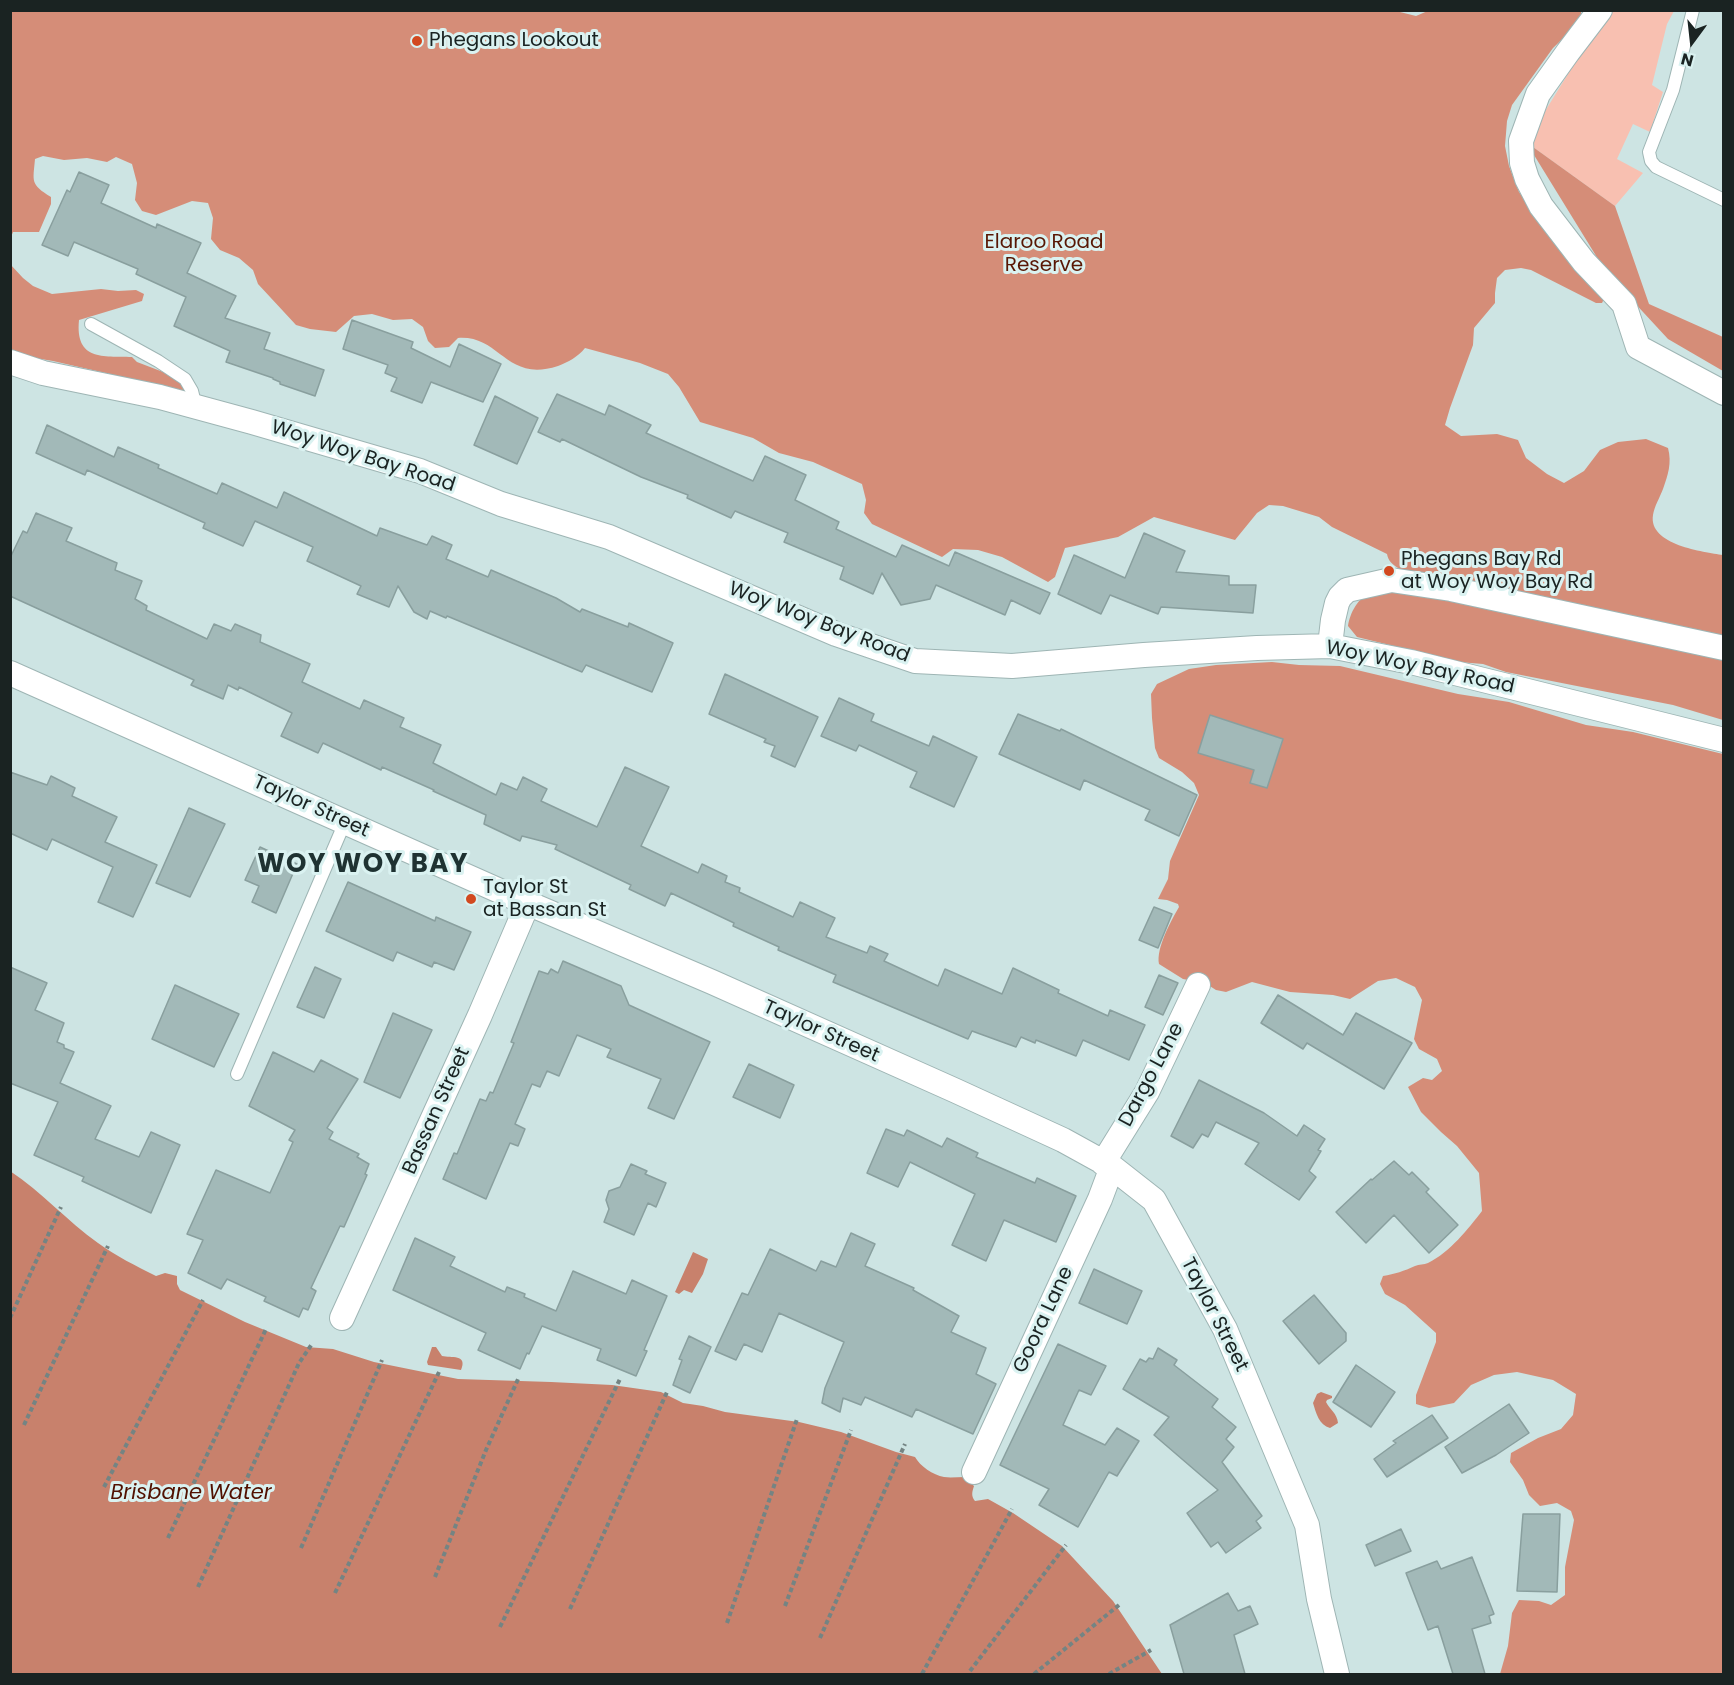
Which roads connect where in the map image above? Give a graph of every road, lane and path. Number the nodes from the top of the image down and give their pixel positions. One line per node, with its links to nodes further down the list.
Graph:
1 (1600, 10): 6 (street)
2 (1693, 10): 3 (lane)
3 (1724, 200)
4 (91, 324): 7 (lane)
5 (10, 362): 7 (street, Woy Woy Bay Road)
6 (1724, 393)
7 (196, 407): 8 (street, Woy Woy Bay Road)
8 (1330, 646): 9 (street); 11 (street, Woy Woy Bay Road)
9 (1724, 648)
10 (10, 673): 12 (street, Taylor Street)
11 (1724, 740)
12 (345, 822): 13 (street, Taylor Street); 15 (lane)
13 (528, 903): 16 (street, Taylor Street); 21 (street, Bassan Street)
14 (1198, 985): 16 (street, Dargo Lane)
15 (237, 1074)
16 (1107, 1165): 33 (street, Goora Lane); 53 (street, Taylor Street)
17 (61, 1207): 20 (path)
18 (108, 1246): 30 (path)
19 (203, 1300): 34 (path)
20 (10, 1318)
21 (342, 1318)
22 (266, 1329): 36 (path)
23 (312, 1344): 40 (path)
24 (382, 1360): 38 (path)
25 (439, 1372): 41 (path)
26 (519, 1377): 39 (path)
27 (620, 1379): 46 (path)
28 (667, 1392): 44 (path)
29 (797, 1419): 45 (path)
30 (24, 1425)
31 (850, 1430): 43 (path)
32 (905, 1444): 47 (path)
33 (974, 1472)
34 (104, 1486)
35 (1012, 1509): 50 (path)
36 (168, 1538)
37 (1066, 1545): 49 (path)
38 (301, 1548)
39 (435, 1577)
40 (198, 1587)
41 (335, 1593)
42 (1119, 1605): 51 (path)
43 (785, 1606)
44 (570, 1610)
45 (727, 1623)
46 (500, 1627)
47 (820, 1638)
48 (1151, 1650): 52 (path)
49 (970, 1671)
50 (922, 1674)
51 (1034, 1674)
52 (1109, 1674)
53 (1337, 1674)

